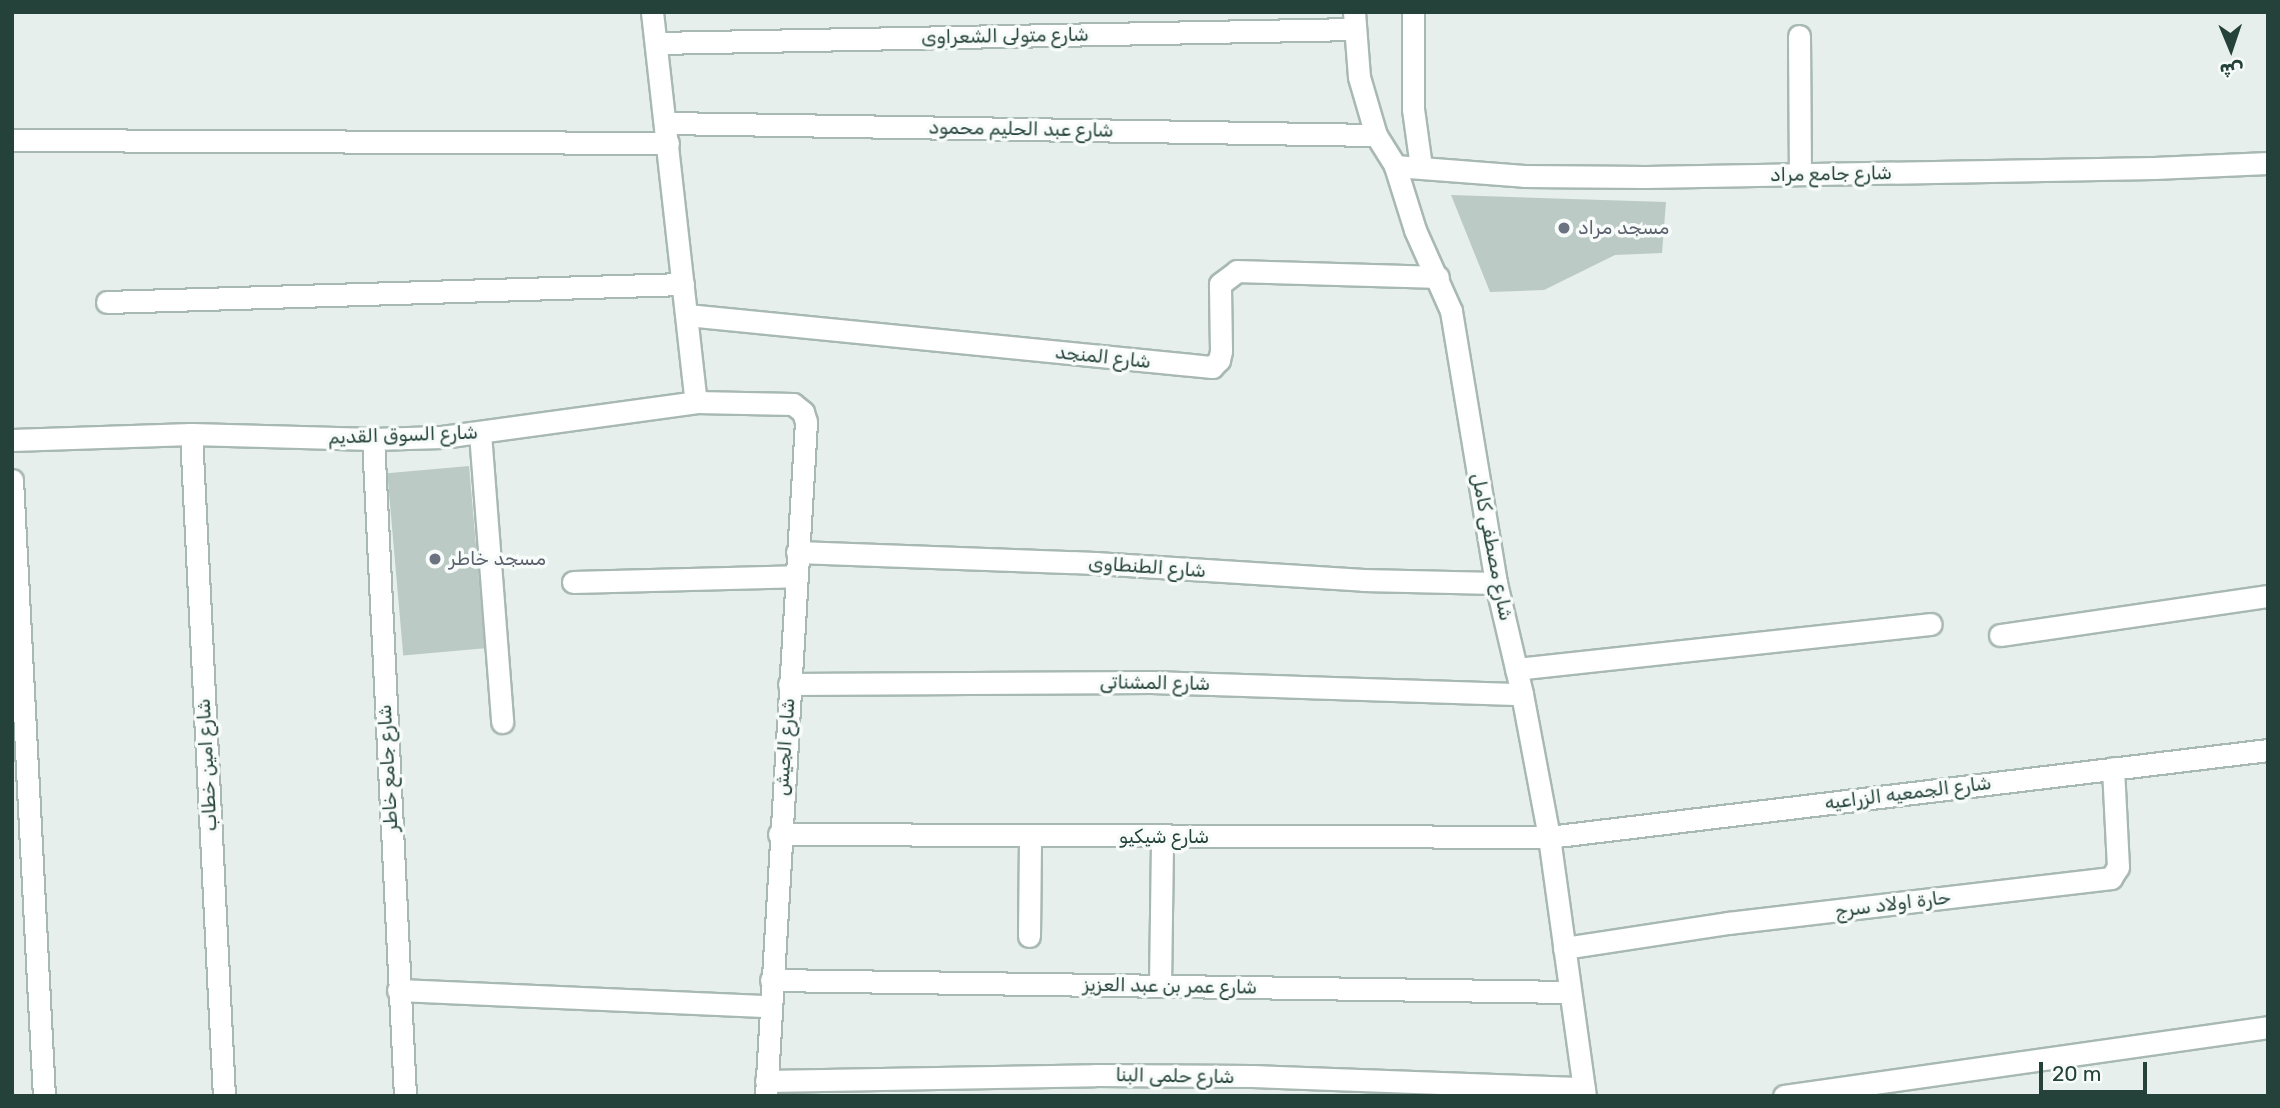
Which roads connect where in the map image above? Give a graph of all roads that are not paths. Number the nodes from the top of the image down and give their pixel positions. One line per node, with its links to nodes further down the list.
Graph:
1 (652, 12): 5 (street)
2 (1413, 12): 11 (street)
3 (1354, 21): 5 (street, شارع متولى الشعراوى); 7 (street, شارع مصطفى كامل)
4 (1799, 36): 12 (street)
5 (657, 43): 6 (street)
6 (667, 133): 7 (street, شارع عبد الحليم محمود); 8 (street, شارع عبد الحليم محمود); 14 (street)
7 (1376, 135): 10 (street, شارع مصطفى كامل)
8 (12, 140)
9 (2268, 163): 12 (street, شارع جامع مراد)
10 (1395, 166): 11 (street, شارع جامع مراد); 13 (street, شارع مصطفى كامل)
11 (1421, 167): 12 (street, شارع جامع مراد)
12 (1800, 174)
13 (1438, 277): 16 (street, شارع المنجد); 27 (street, شارع مصطفى كامل)
14 (683, 284): 15 (street); 16 (street)
15 (107, 303)
16 (687, 316): 17 (street)
17 (696, 402): 18 (street, شارع السوق القديم); 19 (street, شارع السوق القديم)
18 (793, 404): 24 (street, شارع الجيش)
19 (480, 433): 21 (street, شارع السوق القديم); 34 (street)
20 (191, 434): 21 (street, شارع السوق القديم); 22 (street, شارع السوق القديم); 52 (street, شارع امين خطاب)
21 (373, 439): 45 (street, شارع جامع خاطر)
22 (12, 440)
23 (12, 480): 51 (street)
24 (797, 552): 25 (street, شارع الجيش); 27 (street, شارع الطنطاوى)
25 (796, 576): 26 (street); 32 (street, شارع الجيش)
26 (573, 582)
27 (1496, 583): 31 (street, شارع مصطفى كامل)
28 (2268, 596): 30 (street)
29 (1931, 624): 31 (street)
30 (2000, 635)
31 (1516, 669): 33 (street, شارع مصطفى كامل)
32 (789, 684): 33 (street, شارع المشناتى); 37 (street, شارع الجيش)
33 (1522, 694): 40 (street, شارع مصطفى كامل)
34 (502, 722)
35 (2268, 750): 36 (street, شارع الجمعيه الزراعيه)
36 (2113, 768): 40 (street, شارع الجمعيه الزراعيه); 42 (street, حارة اولاد سرج)
37 (779, 834): 38 (street, شارع شيكيو); 43 (street, شارع الجيش)
38 (1030, 836): 39 (street, شارع شيكيو); 41 (street)
39 (1162, 837): 40 (street, شارع شيكيو); 44 (street)
40 (1549, 837): 42 (street, شارع مصطفى كامل)
41 (1029, 936)
42 (1564, 948): 46 (street, شارع مصطفى كامل)
43 (771, 980): 44 (street, شارع عمر بن عبد العزيز); 47 (street, شارع الجيش)
44 (1160, 986): 46 (street, شارع عمر بن عبد العزيز)
45 (398, 990): 47 (street); 53 (street, شارع جامع خاطر)
46 (1570, 992): 50 (street, شارع مصطفى كامل)
47 (770, 1006): 49 (street, شارع الجيش)
48 (2268, 1027): 54 (street)
49 (766, 1088): 50 (street, شارع حلمى البنا)
50 (1584, 1092)
51 (44, 1096)
52 (224, 1096)
53 (405, 1096)
54 (1784, 1096)

